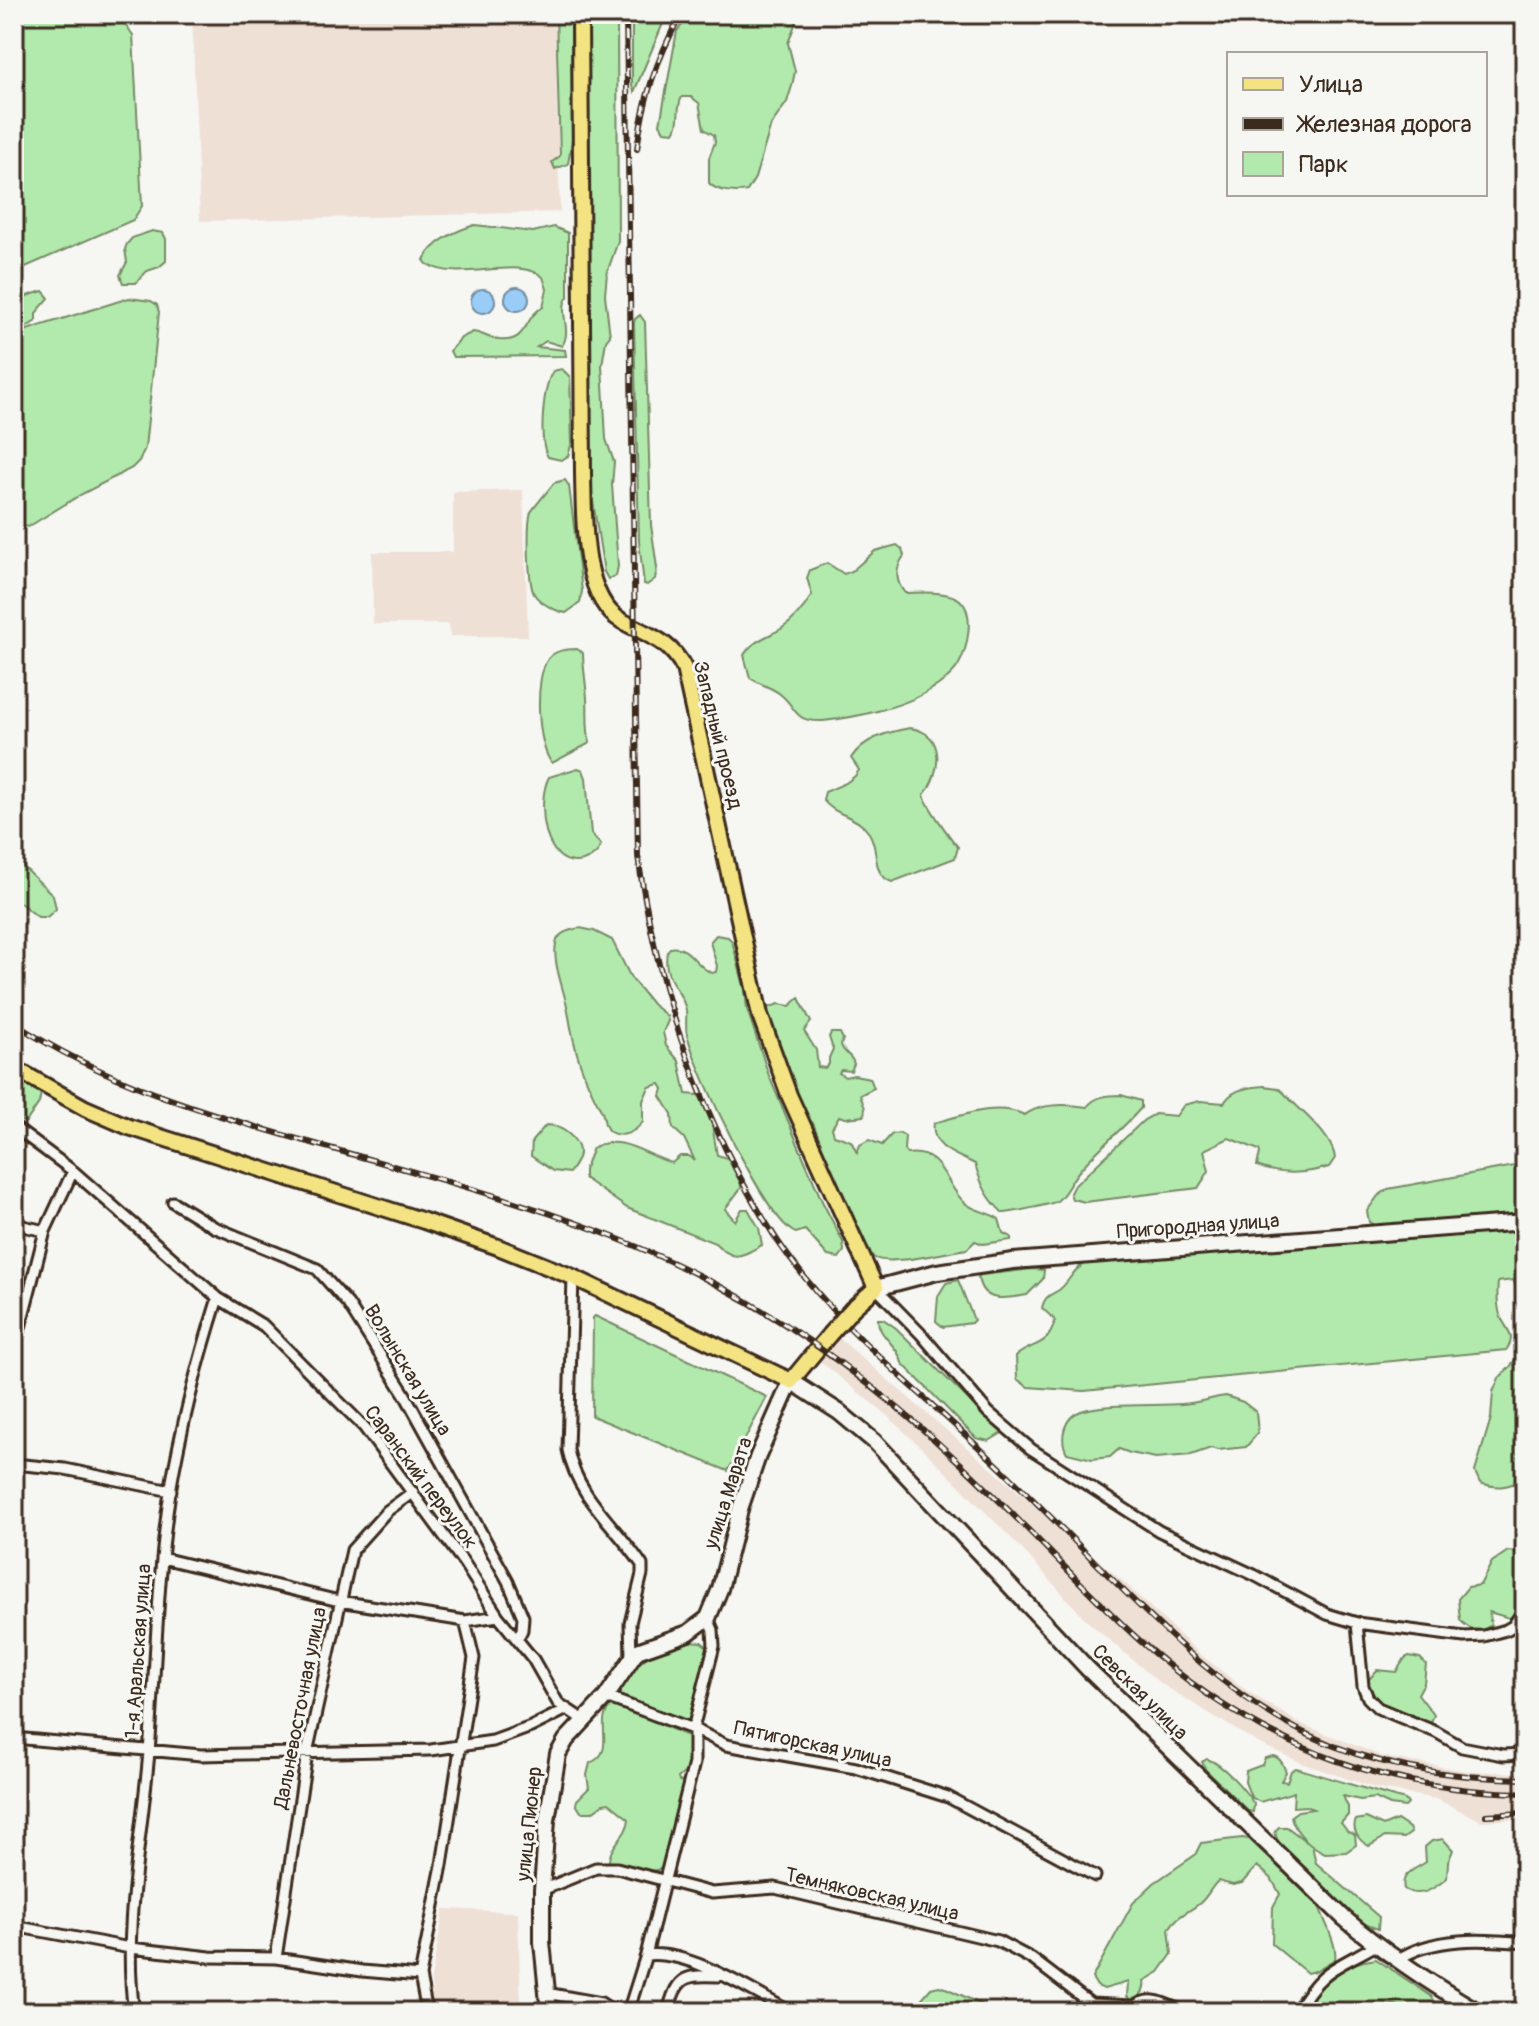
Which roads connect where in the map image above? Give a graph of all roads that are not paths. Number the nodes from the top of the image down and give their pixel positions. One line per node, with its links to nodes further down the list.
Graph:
1 (580, 14): 10 (main road, Западный проезд)
2 (14, 1068): 9 (main road)
3 (14, 1127): 4 (street, Саранский переулок)
4 (73, 1171): 8 (street); 11 (street, Саранский переулок)
5 (173, 1202): 24 (street, Волынская улица)
6 (1525, 1222): 10 (street, Пригородная улица)
7 (14, 1224): 8 (street)
8 (45, 1231): 12 (street)
9 (573, 1277): 13 (main road); 25 (street)
10 (876, 1288): 13 (main road, bridge); 23 (street)
11 (218, 1298): 15 (street, 1-я Аральская улица); 16 (street, Саранский переулок)
12 (14, 1351)
13 (791, 1381): 21 (street, улица Марата); 40 (street, Севская улица)
14 (14, 1464): 15 (street)
15 (171, 1491): 17 (street, 1-я Аральская улица)
16 (413, 1492): 18 (street, Дальневосточная улица); 20 (street, Саранский переулок)
17 (162, 1558): 18 (street); 32 (street, 1-я Аральская улица)
18 (339, 1601): 22 (street); 33 (street, Дальневосточная улица)
19 (1525, 1608): 23 (street)
20 (498, 1616): 22 (street); 24 (street, Саранский переулок)
21 (708, 1618): 25 (street); 29 (street)
22 (465, 1621): 31 (street)
23 (1357, 1623): 34 (street)
24 (518, 1638): 27 (street, Саранский переулок)
25 (631, 1657): 26 (street, улица Пионер)
26 (606, 1697): 28 (street, улица Пионер); 29 (street, Пятигорская улица)
27 (565, 1710): 28 (street, Саранский переулок); 31 (street)
28 (585, 1721): 37 (street, улица Пионер)
29 (694, 1729): 35 (street, Пятигорская улица); 36 (street)
30 (14, 1738): 32 (street)
31 (459, 1745): 33 (street); 45 (street)
32 (149, 1751): 33 (street); 41 (street, 1-я Аральская улица)
33 (307, 1753): 43 (street, Дальневосточная улица)
34 (1525, 1754)
35 (1095, 1876)
36 (663, 1880): 37 (street, Темняковская улица); 42 (street); 48 (street, Темняковская улица)
37 (542, 1890): 47 (street, улица Пионер)
38 (14, 1926): 41 (street)
39 (1525, 1943): 44 (street)
40 (1376, 1945): 44 (street, Севская улица); 57 (street)
41 (130, 1948): 43 (street); 49 (street, 1-я Аральская улица)
42 (646, 1955): 46 (street); 53 (street)
43 (276, 1958): 45 (street)
44 (1397, 1960): 58 (street, Севская улица)
45 (420, 1976): 50 (street)
46 (722, 1977): 54 (street); 55 (street)
47 (546, 1993): 51 (street, улица Пионер); 52 (street)
48 (1132, 2009): 56 (street, Темняковская улица)
49 (134, 2012)
50 (427, 2012)
51 (549, 2012)
52 (615, 2012)
53 (628, 2012)
54 (662, 2012)
55 (791, 2012)
56 (1184, 2012)
57 (1296, 2012)
58 (1479, 2012)

